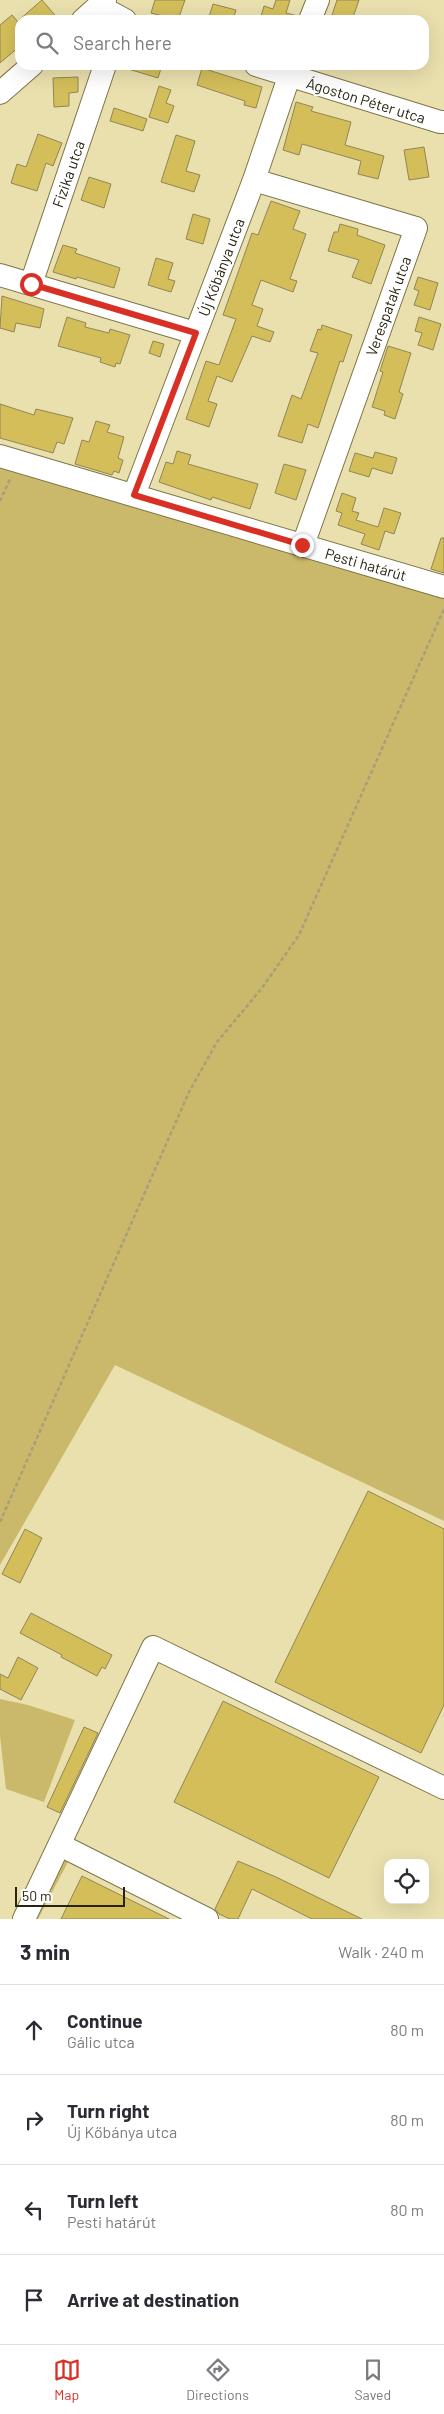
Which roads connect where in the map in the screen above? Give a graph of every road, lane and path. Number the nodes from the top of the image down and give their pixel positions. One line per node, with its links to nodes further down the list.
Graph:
1 (318, 0): 4 (street)
2 (96, 8): 3 (street)
3 (111, 15)
4 (312, 15)
5 (26, 70): 8 (street)
6 (102, 70): 12 (street, Fizika utca)
7 (291, 71): 9 (street, Ágoston Péter utca); 10 (street, Új Kőbánya utca)
8 (0, 93)
9 (444, 122)
10 (254, 180): 13 (street, Új Kőbánya utca); 18 (street, Verespatak utca)
11 (0, 275): 12 (street)
12 (31, 284): 13 (street)
13 (196, 333): 16 (street, Új Kőbánya utca)
14 (0, 456): 15 (street, Pesti határút)
15 (23, 462): 16 (street, Pesti határút); 17 (path)
16 (134, 495): 18 (street, Pesti határút)
17 (0, 501)
18 (302, 545): 19 (street, Pesti határút)
19 (444, 587)
20 (444, 609): 21 (path)
21 (0, 1522)
22 (444, 1788): 23 (street)
23 (60, 1844): 24 (street); 25 (street)
24 (24, 1919)
25 (207, 1919)

